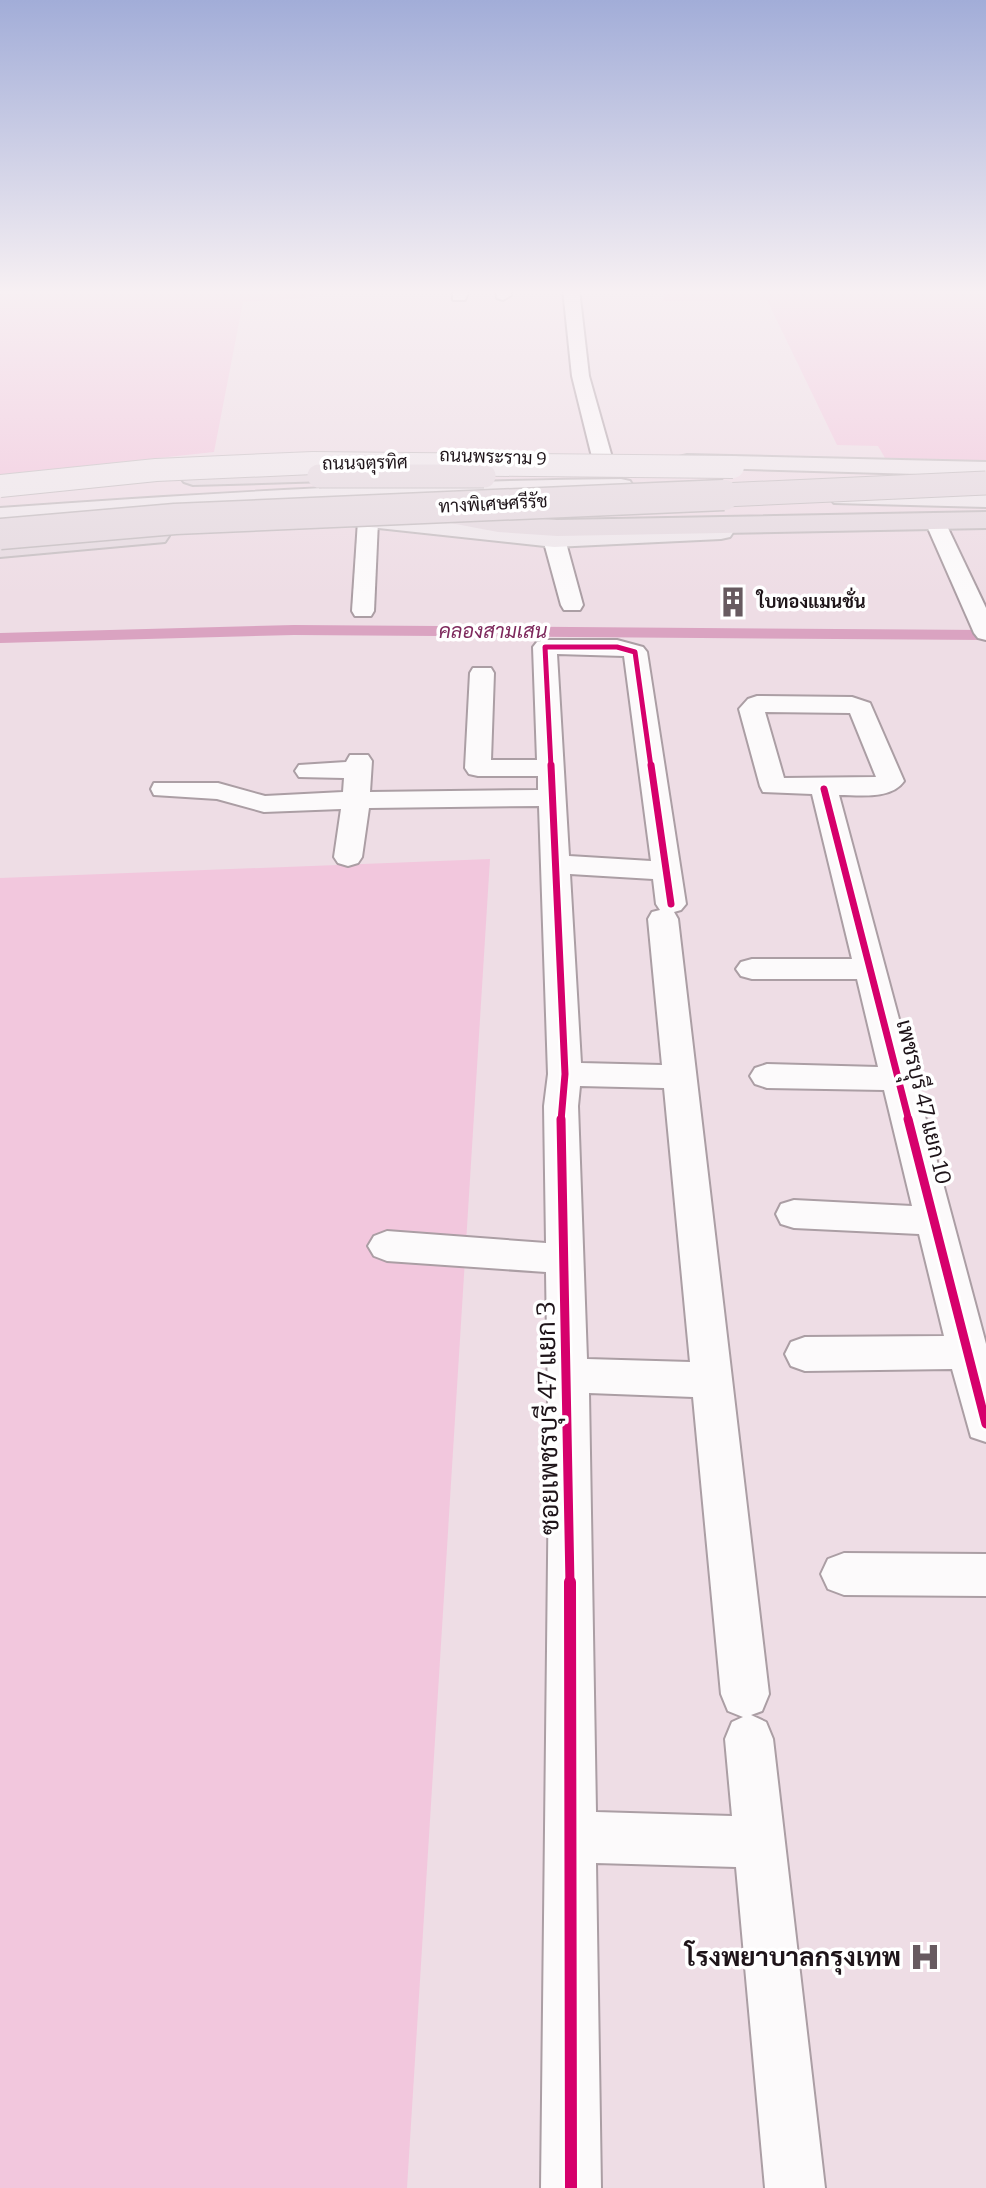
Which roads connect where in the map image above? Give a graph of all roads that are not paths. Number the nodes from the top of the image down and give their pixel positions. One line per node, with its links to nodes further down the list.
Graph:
1 (582, 391): 2 (street)
2 (603, 461): 3 (main road, ถนนพระราม 9); 6 (main road); 7 (main road, ถนนพระราม 9)
3 (874, 468): 4 (main road, ถนนพระราม 9); 7 (main road, ถนนจตุรทิศ, bridge)
4 (986, 473): 7 (highway, bridge)
5 (986, 483): 8 (main road, ถนนพระราม 9); 18 (highway, ทางพิเศษศรีรัช, bridge)
6 (590, 487): 8 (main road, ถนนพระราม 9); 12 (main road, ถนนพระราม 9)
7 (3, 490): 12 (main road, ถนนพระราม 9)
8 (710, 490): 9 (main road, ถนนพระราม 9); 11 (main road, ถนนพระราม 9)
9 (986, 499)
10 (986, 509): 18 (highway, ทางพิเศษศรีรัช)
11 (371, 511): 12 (main road, ถนนพระราม 9); 13 (highway); 14 (main road, ถนนพระราม 9); 17 (main road, ถนนพระราม 9); 20 (street)
12 (104, 513): 18 (main road, ถนนพระราม 9)
13 (444, 514): 14 (highway); 17 (highway)
14 (340, 518): 18 (main road)
15 (986, 521): 16 (main road, ถนนพระราม 9); 17 (highway)
16 (937, 526): 17 (main road, ถนนพระราม 9); 21 (street)
17 (556, 534): 19 (street)
18 (3, 539)
19 (572, 605)
20 (363, 611)
21 (983, 626)
22 (482, 673): 24 (street)
23 (308, 771): 27 (street)
24 (551, 783): 27 (street); 29 (street, ซอยเพชรบุรี 47 แยก 3); 30 (street, ซอยเพชรบุรี 47 แยก 3)
25 (164, 789): 27 (street)
26 (824, 789): 26 (street); 32 (street, เพชรบุุรี 47 แยก 10)
27 (356, 800): 28 (street)
28 (348, 857)
29 (554, 864): 30 (street); 33 (street, ซอยเพชรบุรี 47 แยก 3)
30 (666, 871): 35 (street)
31 (752, 969): 32 (street)
32 (871, 969): 36 (street, เพชรบุุรี 47 แยก 10)
33 (565, 1074): 35 (street); 40 (street, ซอยเพชรบุรี 47 แยก 3)
34 (767, 1076): 36 (street)
35 (678, 1077): 44 (street)
36 (900, 1079): 38 (street, เพชรบุุรี 47 แยก 10)
37 (794, 1214): 38 (street)
38 (936, 1221): 41 (street, เพชรบุุรี 47 แยก 10)
39 (387, 1246): 40 (street)
40 (565, 1259): 43 (street, ซอยเพชรบุรี 47 แยก 3)
41 (970, 1352): 42 (street); 45 (street, เพชรบุุรี 47 แยก 10)
42 (805, 1354)
43 (567, 1375): 44 (street); 48 (street, ซอยเพชรบุรี 47 แยก 3)
44 (710, 1380): 49 (street)
45 (986, 1424)
46 (844, 1574): 47 (street)
47 (986, 1575)
48 (570, 1837): 49 (street); 50 (street, ซอยเพชรบุรี 47 แยก 3)
49 (758, 1842): 51 (street)
50 (571, 2188)
51 (795, 2188)

